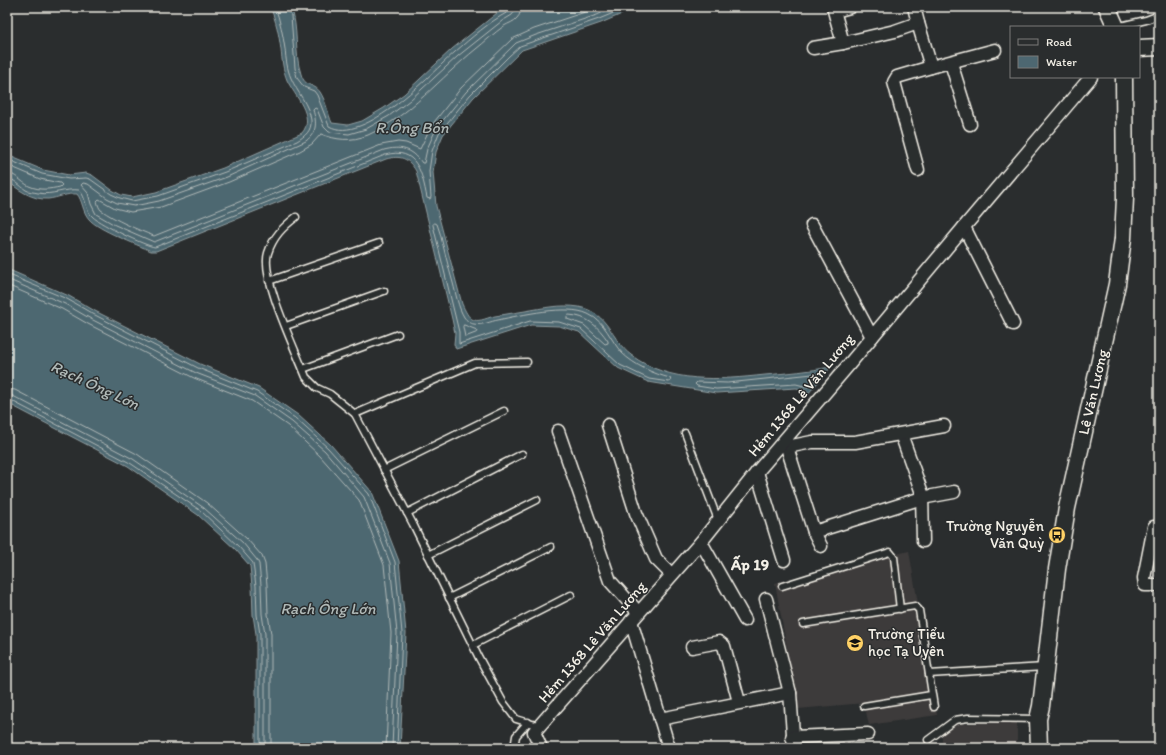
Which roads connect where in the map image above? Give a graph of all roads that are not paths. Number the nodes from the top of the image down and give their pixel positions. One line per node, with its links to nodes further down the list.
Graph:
1 (850, 7): 4 (street)
2 (914, 7): 6 (street)
3 (1107, 7): 7 (main road)
4 (834, 9): 9 (street)
5 (1159, 15): 8 (lane)
6 (918, 23): 9 (street); 15 (street)
7 (1116, 26)
8 (1120, 26)
9 (843, 43): 10 (street)
10 (812, 48)
11 (1140, 48): 12 (main road)
12 (1159, 48)
13 (995, 50): 14 (street)
14 (951, 63): 15 (street); 18 (street)
15 (931, 67): 19 (street)
16 (1090, 78): 22 (street, Hẻm 1368 Lê Văn Lương)
17 (1124, 78): 68 (main road, Lê Văn Lương)
18 (970, 124)
19 (918, 170)
20 (296, 218): 24 (lane)
21 (812, 225): 29 (street)
22 (964, 227): 26 (street); 29 (street, Hẻm 1368 Lê Văn Lương)
23 (379, 243): 24 (lane)
24 (269, 280): 27 (lane)
25 (384, 291): 27 (lane)
26 (1013, 324)
27 (286, 326): 31 (lane)
28 (398, 334): 31 (lane)
29 (872, 337): 39 (street, Hẻm 1368 Lê Văn Lương)
30 (527, 362): 33 (lane)
31 (303, 369): 33 (lane)
32 (504, 411): 41 (lane)
33 (355, 414): 41 (lane)
34 (608, 425): 56 (street)
35 (944, 426): 38 (street)
36 (558, 431): 63 (street)
37 (685, 432): 47 (lane)
38 (901, 434): 39 (street); 44 (street)
39 (786, 443): 42 (street, Hẻm 1368 Lê Văn Lương); 49 (street)
40 (522, 454): 46 (lane)
41 (384, 470): 46 (lane)
42 (757, 472): 47 (street, Hẻm 1368 Lê Văn Lương); 55 (street)
43 (954, 492): 44 (street)
44 (922, 498): 49 (street); 50 (street)
45 (537, 500): 54 (lane)
46 (407, 513): 54 (lane)
47 (718, 520): 51 (street, Hẻm 1368 Lê Văn Lương)
48 (1154, 527): 58 (street)
49 (814, 532): 52 (street)
50 (923, 541)
51 (701, 542): 56 (street, Hẻm 1368 Lê Văn Lương); 64 (street)
52 (821, 546)
53 (551, 547): 60 (lane)
54 (428, 555): 60 (lane)
55 (784, 560)
56 (672, 574): 63 (street, Hẻm 1368 Lê Văn Lương)
57 (782, 586): 62 (lane)
58 (1159, 586)
59 (571, 595): 66 (lane)
60 (449, 598): 66 (lane)
61 (766, 599): 70 (street)
62 (900, 609): 65 (lane); 69 (lane)
63 (635, 616): 76 (street); 77 (street, Hẻm 1368 Lê Văn Lương)
64 (745, 620)
65 (803, 624)
66 (472, 645): 77 (lane)
67 (692, 647): 72 (street)
68 (1045, 667): 69 (lane); 75 (main road, Lê Văn Lương)
69 (928, 674): 71 (lane)
70 (790, 693): 72 (street); 80 (street)
71 (931, 695): 73 (lane); 74 (lane)
72 (739, 702): 76 (street)
73 (864, 706)
74 (934, 707)
75 (1040, 713): 79 (lane); 83 (main road, Lê Văn Lương)
76 (660, 719): 82 (street)
77 (536, 734): 81 (lane)
78 (868, 734): 80 (street)
79 (928, 740)
80 (793, 742)
81 (514, 748)
82 (668, 748)
83 (1043, 748)

